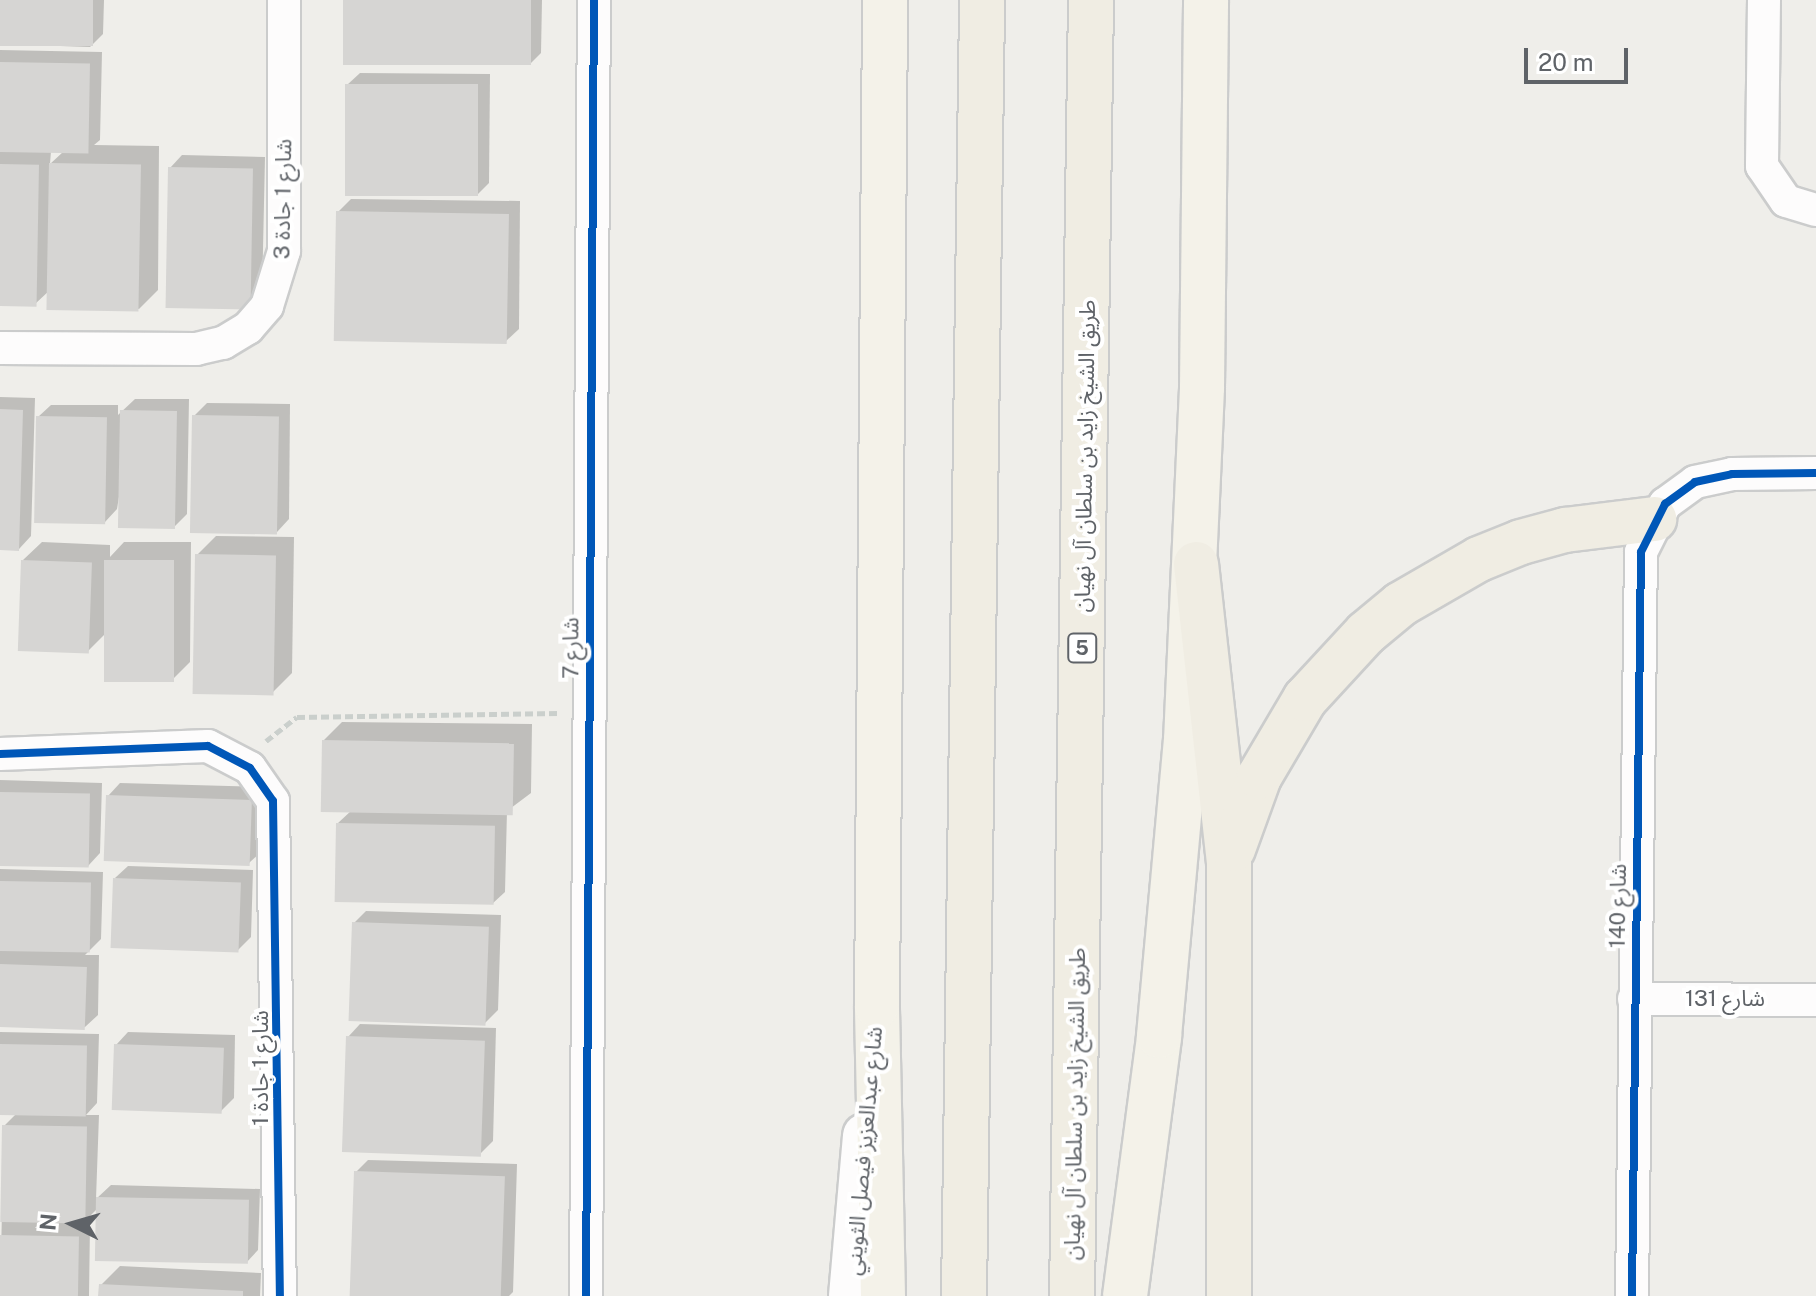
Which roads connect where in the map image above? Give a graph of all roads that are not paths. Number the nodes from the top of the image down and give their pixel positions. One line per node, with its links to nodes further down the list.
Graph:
1 (284, 0): 9 (street, شارع 1 جادة 3)
2 (594, 0): 19 (street, شارع 7)
3 (885, 0): 17 (main road)
4 (982, 0): 22 (highway)
5 (1091, 0): 23 (highway, طريق الشيخ زايد بن سلطان آل نهيان / 5)
6 (1206, 0): 12 (main road)
7 (1764, 0): 8 (street)
8 (1816, 210)
9 (0, 348)
10 (1816, 473): 11 (street)
11 (1654, 519): 14 (highway); 15 (street, شارع 140)
12 (1196, 564): 14 (highway); 24 (main road)
13 (0, 754): 18 (street, شارع 1 جادة 1)
14 (1229, 862): 25 (highway)
15 (1634, 999): 16 (street, شارع 131); 26 (street, شارع 140)
16 (1816, 1000)
17 (877, 1006): 20 (street, شارع عبدالعزيز فيصل الثويني); 21 (main road)
18 (280, 1296)
19 (586, 1296)
20 (851, 1296)
21 (883, 1296)
22 (964, 1296)
23 (1072, 1296)
24 (1125, 1296)
25 (1229, 1296)
26 (1632, 1296)

